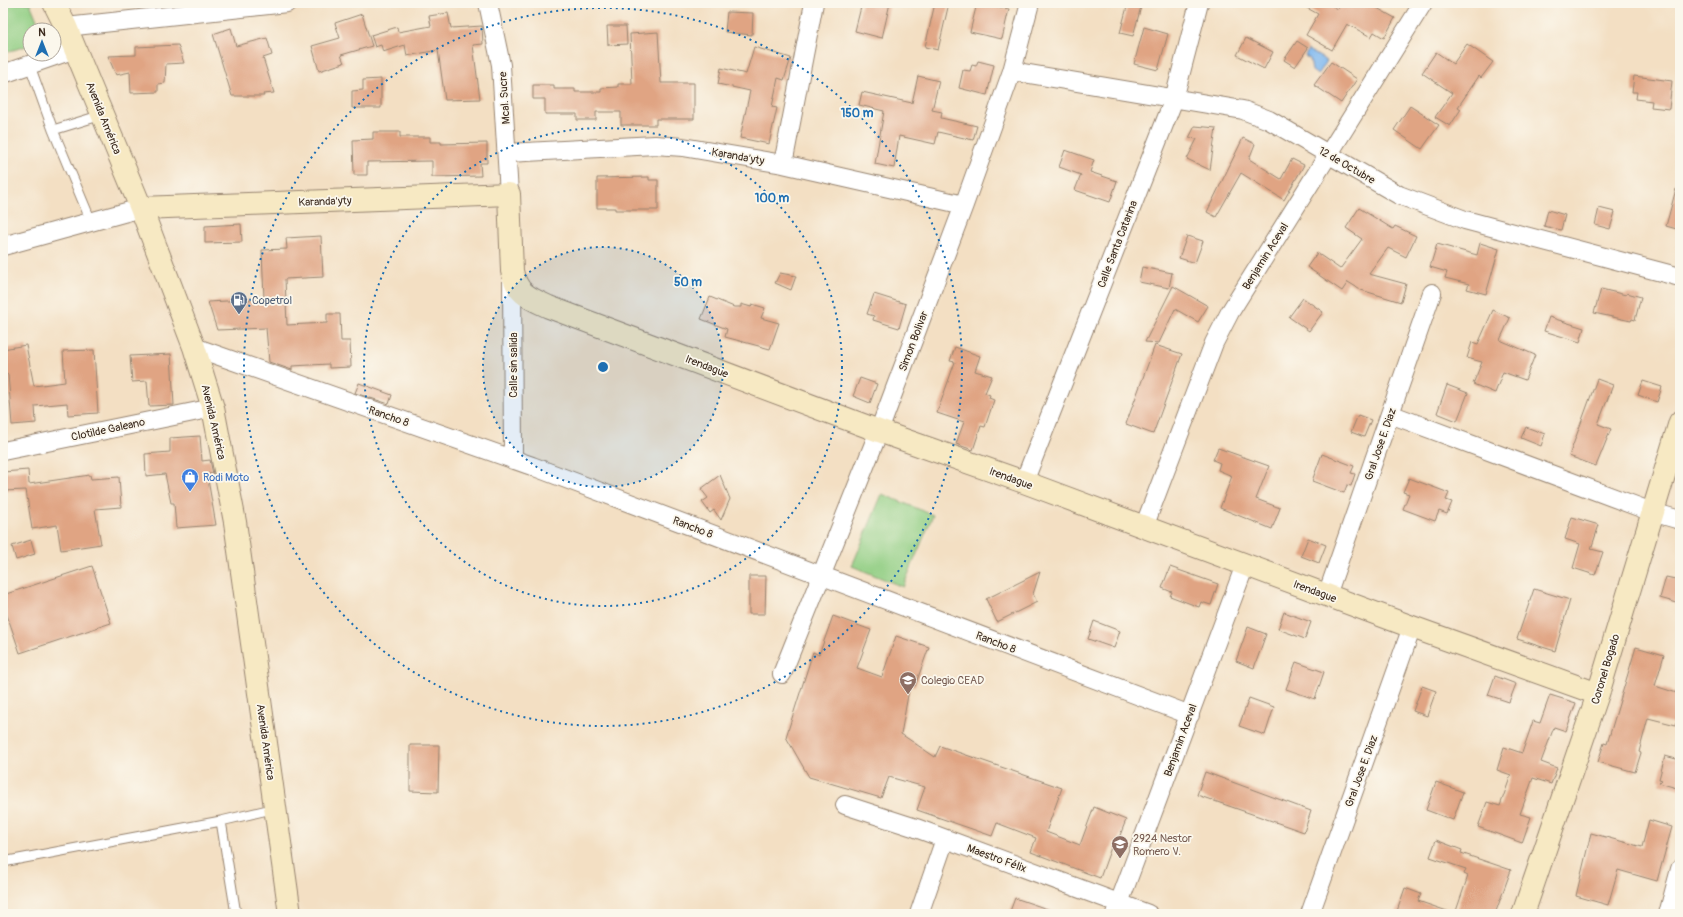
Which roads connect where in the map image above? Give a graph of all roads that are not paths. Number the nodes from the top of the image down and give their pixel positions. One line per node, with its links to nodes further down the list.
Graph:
1 (54, 3): 8 (street, Avenida América)
2 (287, 3): 8 (street)
3 (488, 3): 16 (street, Mcal. Sucre)
4 (814, 3): 18 (street)
5 (1030, 3): 11 (street, Simon Bolivar)
6 (1198, 3): 13 (street, Calle Santa Catarina)
7 (1423, 3): 17 (street, Benjamin Aceval)
8 (66, 27): 9 (street, Avenida América)
9 (75, 49): 10 (street); 14 (street, Avenida América)
10 (30, 66): 12 (street); 15 (lane)
11 (1012, 71): 13 (street, 12 de Octubre); 20 (street, Simon Bolivar)
12 (3, 74)
13 (1174, 99): 17 (street, 12 de Octubre); 34 (street, Calle Santa Catarina)
14 (102, 115): 15 (lane); 21 (street, Avenida América)
15 (53, 130): 22 (lane)
16 (508, 153): 18 (street, Karanda'yty); 19 (street, Mcal. Sucre)
17 (1328, 155): 25 (street, 12 de Octubre); 37 (street, Benjamin Aceval)
18 (783, 164): 20 (street, Karanda'yty)
19 (509, 194): 21 (street, Karanda'yty); 24 (street, Irendague)
20 (964, 205): 31 (street, Simon Bolivar)
21 (141, 208): 22 (street); 27 (street, Avenida América)
22 (90, 221): 23 (street)
23 (3, 246)
24 (512, 271): 31 (street, Irendague); 33 (street, Calle sin salida)
25 (1680, 277)
26 (1432, 293): 29 (street, Gral Jose E. Diaz)
27 (194, 347): 28 (street, Avenida América); 33 (street, Rancho 8)
28 (213, 408): 32 (street, Clotilde Galeano); 46 (street, Avenida América)
29 (1390, 414): 35 (street); 40 (street, Gral Jose E. Diaz)
30 (1680, 422): 35 (street, Coronel Bogado)
31 (879, 431): 34 (street, Irendague); 39 (street, Simon Bolivar)
32 (3, 451)
33 (513, 460): 39 (street, Rancho 8)
34 (1024, 482): 37 (street, Irendague)
35 (1652, 512): 36 (street); 43 (street, Coronel Bogado)
36 (1680, 520)
37 (1144, 526): 38 (street, Irendague)
38 (1246, 565): 40 (street, Irendague); 44 (street, Benjamin Aceval)
39 (821, 576): 42 (street, Simon Bolivar); 44 (street, Rancho 8)
40 (1327, 595): 41 (street, Irendague)
41 (1412, 627): 43 (street, Irendague); 56 (street, Gral Jose E. Diaz)
42 (782, 674)
43 (1598, 694): 57 (street, Coronel Bogado)
44 (1190, 715): 51 (street, Benjamin Aceval)
45 (845, 805): 48 (street, Maestro Félix)
46 (276, 808): 47 (lane); 53 (street, Avenida América)
47 (221, 821): 49 (lane); 52 (lane)
48 (945, 839): 51 (street, Maestro Félix); 54 (street)
49 (3, 862)
50 (1680, 869): 58 (street)
51 (1117, 909): 55 (street, Maestro Félix)
52 (236, 914)
53 (290, 914)
54 (919, 914)
55 (1148, 914)
56 (1310, 914)
57 (1523, 914)
58 (1668, 914)

